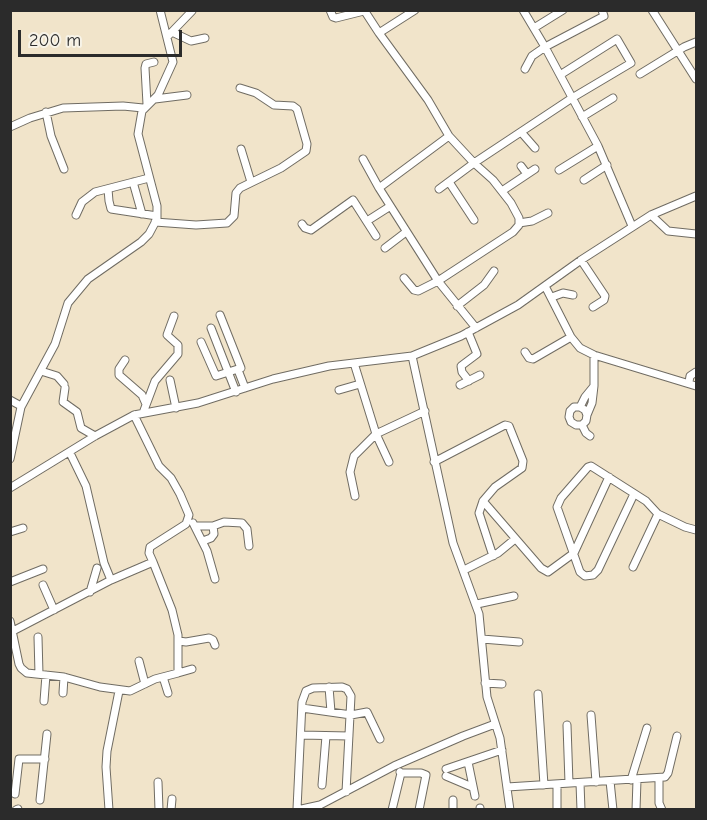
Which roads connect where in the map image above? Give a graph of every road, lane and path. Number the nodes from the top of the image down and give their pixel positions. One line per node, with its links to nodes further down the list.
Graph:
1 (160, 10): 12 (street)
2 (330, 10): 9 (street)
3 (415, 10): 11 (street)
4 (523, 10): 10 (street)
5 (563, 10): 10 (street)
6 (602, 10): 15 (street)
7 (652, 10): 16 (street)
8 (192, 11): 12 (street)
9 (364, 11): 11 (street)
10 (534, 28): 15 (street)
11 (379, 33): 32 (street)
12 (170, 34): 13 (street); 26 (street)
13 (205, 38)
14 (696, 42): 16 (street)
15 (545, 47): 18 (street); 20 (street)
16 (677, 50): 19 (street); 21 (street)
17 (154, 62): 27 (street)
18 (525, 69)
19 (640, 74)
20 (560, 75): 24 (street); 24 (street)
21 (696, 80)
22 (240, 88): 47 (street)
23 (187, 95): 26 (street)
24 (572, 98): 29 (street); 31 (street)
25 (613, 98): 29 (street)
26 (155, 99): 27 (street)
27 (145, 106): 28 (street); 44 (street)
28 (45, 112): 30 (street); 40 (street)
29 (582, 117): 33 (street)
30 (10, 127)
31 (521, 132): 35 (street); 37 (street)
32 (449, 136): 37 (street); 49 (street)
33 (598, 146): 38 (street); 42 (street)
34 (241, 148): 47 (street)
35 (535, 148)
36 (363, 159): 49 (street)
37 (474, 163): 48 (street); 52 (street)
38 (607, 165): 45 (street); 64 (street)
39 (521, 166): 43 (street)
40 (64, 169)
41 (535, 169): 43 (street)
42 (559, 170)
43 (527, 174): 52 (street)
44 (148, 178): 46 (street); 59 (street)
45 (584, 180)
46 (133, 182): 50 (street); 56 (street)
47 (251, 182): 59 (street)
48 (449, 182): 51 (street); 60 (street)
49 (379, 188): 54 (street)
50 (108, 189): 56 (street); 57 (street)
51 (439, 189)
52 (502, 191): 62 (street)
53 (696, 196): 58 (street)
54 (389, 207): 61 (street); 65 (street)
55 (548, 213): 62 (street)
56 (142, 214): 59 (street)
57 (76, 215)
58 (651, 215): 64 (street); 66 (street)
59 (156, 219): 91 (street)
60 (474, 220)
61 (367, 221): 63 (street); 67 (street)
62 (519, 223): 72 (street)
63 (302, 224)
64 (632, 226): 69 (street)
65 (406, 232): 68 (street); 72 (street)
66 (696, 234)
67 (376, 236)
68 (385, 248)
69 (581, 260): 73 (street); 77 (street)
70 (494, 271): 76 (street)
71 (404, 278): 72 (street)
72 (438, 281): 76 (street)
73 (545, 286): 75 (street); 81 (street)
74 (573, 295): 75 (street)
75 (552, 297): 83 (street)
76 (457, 306): 81 (street)
77 (593, 307)
78 (220, 315): 90 (street)
79 (174, 316): 106 (street)
80 (211, 328): 93 (street)
81 (476, 328): 82 (street)
82 (468, 332): 87 (street); 96 (street)
83 (571, 337): 85 (street); 86 (street)
84 (201, 342): 93 (street)
85 (525, 352)
86 (594, 355): 97 (street); 100 (street)
87 (412, 356): 89 (street); 110 (street)
88 (125, 360): 106 (street)
89 (354, 363): 98 (street); 102 (street)
90 (238, 370): 93 (street); 102 (street)
91 (41, 371): 107 (street); 116 (street)
92 (696, 372): 97 (street)
93 (230, 373): 104 (street)
94 (480, 375): 96 (street)
95 (170, 380): 109 (street)
96 (469, 381): 99 (street)
97 (689, 382): 101 (street)
98 (360, 384): 103 (street); 115 (street)
99 (460, 385)
100 (594, 386): 108 (street); 113 (street)
101 (696, 386)
102 (245, 388): 104 (street)
103 (339, 390)
104 (236, 392): 109 (street)
105 (10, 400): 107 (street)
106 (146, 404): 111 (street)
107 (21, 406): 119 (street)
108 (580, 407): 113 (street); 114 (street)
109 (176, 408): 111 (street)
110 (425, 411): 115 (street); 121 (street)
111 (143, 413): 112 (street)
112 (135, 415): 116 (street); 128 (street)
113 (587, 415): 114 (street)
114 (582, 424): 117 (street)
115 (376, 434): 120 (street); 125 (street)
116 (95, 436): 118 (street)
117 (590, 436)
118 (70, 453): 123 (street); 147 (street)
119 (10, 459)
120 (389, 462)
121 (434, 462): 126 (street); 145 (street)
122 (609, 477): 124 (street); 139 (street); 139 (street)
123 (10, 488)
124 (634, 494): 127 (street); 139 (street)
125 (355, 496)
126 (483, 501): 136 (street); 140 (street)
127 (658, 514): 132 (street); 142 (street)
128 (189, 515): 130 (street); 141 (street)
129 (213, 525): 130 (street); 134 (street); 137 (street)
130 (195, 526): 137 (street)
131 (23, 528): 133 (street)
132 (696, 530)
133 (10, 532)
134 (248, 534): 135 (street); 138 (street)
135 (258, 535)
136 (515, 539): 139 (street); 140 (street)
137 (203, 542): 146 (street)
138 (249, 546)
139 (574, 553)
140 (493, 556): 145 (street)
141 (153, 562): 147 (street); 158 (street)
142 (633, 567)
143 (97, 568): 150 (street)
144 (43, 569): 148 (street)
145 (464, 570): 152 (street)
146 (215, 579)
147 (111, 580): 150 (street)
148 (10, 582)
149 (43, 585): 153 (street)
150 (90, 592): 153 (street)
151 (514, 596): 152 (street)
152 (477, 604): 157 (street)
153 (54, 610): 155 (street)
154 (10, 621): 155 (street)
155 (12, 633): 164 (street)
156 (38, 637): 164 (street)
157 (482, 639): 159 (street); 167 (street)
158 (179, 641): 160 (street); 163 (street)
159 (519, 642)
160 (215, 645)
161 (139, 661): 168 (street)
162 (192, 669): 163 (street)
163 (178, 673): 166 (street)
164 (43, 674): 165 (street); 175 (street)
165 (64, 677): 171 (street); 172 (street)
166 (163, 677): 168 (street); 173 (street)
167 (485, 683): 169 (street); 180 (street)
168 (145, 684): 171 (street)
169 (502, 684)
170 (329, 687): 176 (street); 177 (street); 178 (street)
171 (119, 691): 214 (street)
172 (63, 693)
173 (168, 693)
174 (538, 694): 204 (street)
175 (44, 701)
176 (302, 708): 177 (street); 184 (street)
177 (331, 712): 178 (street)
178 (351, 715): 186 (street); 188 (street)
179 (591, 715): 198 (street)
180 (495, 724): 189 (street); 193 (street)
181 (567, 725): 200 (street)
182 (646, 728): 196 (street)
183 (47, 734): 190 (street)
184 (301, 735): 185 (street); 213 (street)
185 (326, 736): 186 (street); 203 (street)
186 (349, 736): 207 (street)
187 (677, 736): 195 (street)
188 (380, 739)
189 (502, 750): 191 (street); 206 (street)
190 (45, 759): 192 (street); 211 (street)
191 (468, 762): 205 (street); 205 (street)
192 (14, 763): 208 (street)
193 (394, 766): 194 (street); 207 (street)
194 (401, 773): 217 (street); 218 (street)
195 (659, 778): 196 (street); 225 (street)
196 (634, 780): 197 (street); 224 (street)
197 (610, 781): 198 (street); 223 (street)
198 (596, 782): 201 (street)
199 (158, 783): 215 (street)
200 (569, 783): 201 (street); 202 (street)
201 (580, 783): 222 (street)
202 (557, 784): 204 (street); 221 (street)
203 (322, 785)
204 (544, 785): 206 (street)
205 (472, 787): 209 (street)
206 (507, 787): 220 (street)
207 (346, 792): 213 (street)
208 (15, 794)
209 (475, 796)
210 (172, 799): 216 (street)
211 (40, 800)
212 (453, 800): 219 (street)
213 (297, 809)
214 (109, 810)
215 (159, 810)
216 (171, 810)
217 (393, 810)
218 (419, 810)
219 (453, 810)
220 (510, 810)
221 (557, 810)
222 (581, 810)
223 (613, 810)
224 (636, 810)
225 (662, 810)

